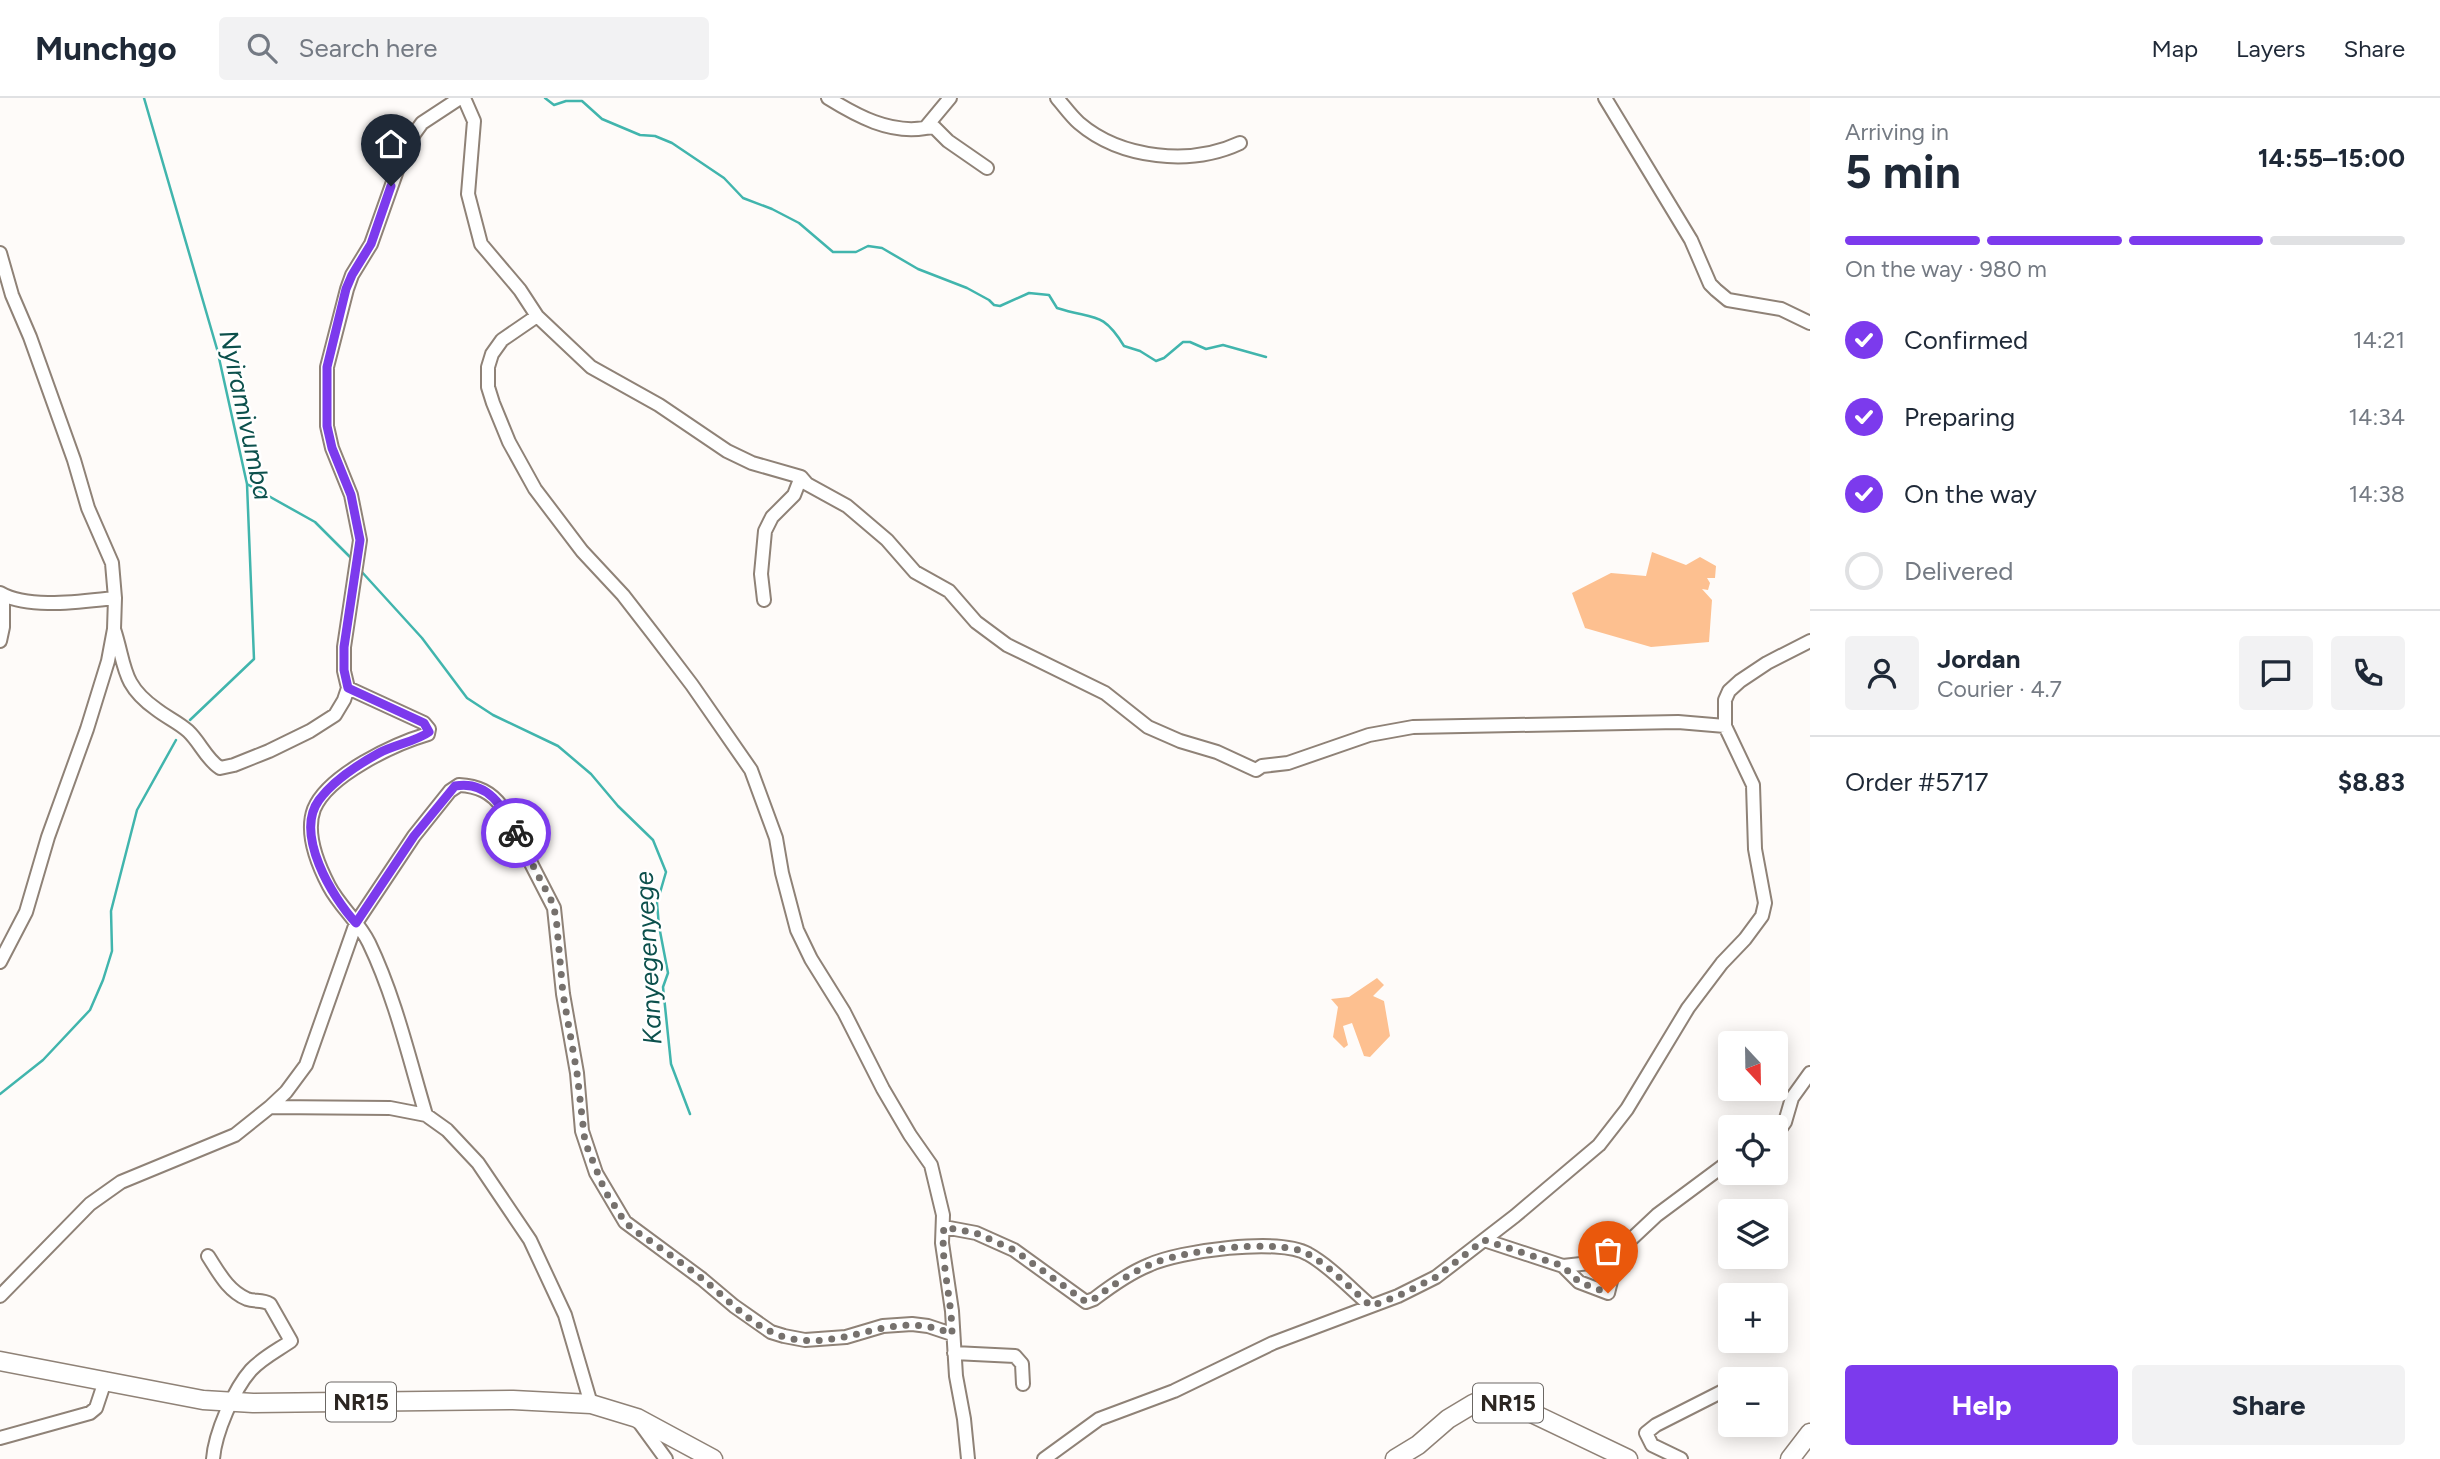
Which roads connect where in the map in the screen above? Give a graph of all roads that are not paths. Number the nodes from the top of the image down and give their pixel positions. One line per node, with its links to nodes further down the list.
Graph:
1 (462, 98): 10 (street); 19 (street)
2 (828, 98): 6 (street)
3 (950, 98): 6 (street)
4 (1057, 98): 7 (street)
5 (1605, 98): 11 (street)
6 (925, 128): 8 (street)
7 (1240, 143)
8 (987, 168)
9 (0, 253): 14 (street)
10 (537, 316): 12 (street); 28 (street)
11 (1810, 323)
12 (802, 477): 15 (street); 20 (street)
13 (1, 594): 14 (street); 17 (street)
14 (115, 598): 16 (street)
15 (764, 600)
16 (114, 629): 19 (street); 22 (street)
17 (0, 641)
18 (1810, 641): 20 (street)
19 (348, 688): 21 (street)
20 (1725, 726): 29 (street)
21 (356, 923): 24 (street); 25 (street); 35 (street)
22 (0, 962)
23 (1810, 1073): 26 (street)
24 (270, 1107): 25 (street); 33 (street)
25 (426, 1115): 42 (street)
26 (1787, 1115)
27 (1718, 1169): 31 (street)
28 (944, 1227): 34 (street); 35 (street)
29 (1484, 1240): 32 (street); 34 (street)
30 (208, 1256): 41 (street)
31 (1608, 1261): 32 (street); 32 (street)
32 (1563, 1266)
33 (0, 1296)
34 (1371, 1306): 50 (street)
35 (952, 1334): 36 (street)
36 (954, 1353): 39 (street); 49 (street)
37 (0, 1361): 38 (highway, NR15)
38 (105, 1381): 41 (highway, NR15); 45 (street)
39 (1023, 1384)
40 (1718, 1394): 53 (street)
41 (231, 1402): 42 (highway, NR15); 46 (street)
42 (591, 1404): 43 (highway, NR15)
43 (637, 1418): 47 (street); 48 (highway, NR15)
44 (1810, 1433): 54 (highway)
45 (0, 1438)
46 (213, 1459)
47 (666, 1459)
48 (713, 1459)
49 (968, 1459)
50 (1044, 1459)
51 (1395, 1459): 52 (highway, NR15)
52 (1628, 1459)
53 (1681, 1459)
54 (1790, 1459)

